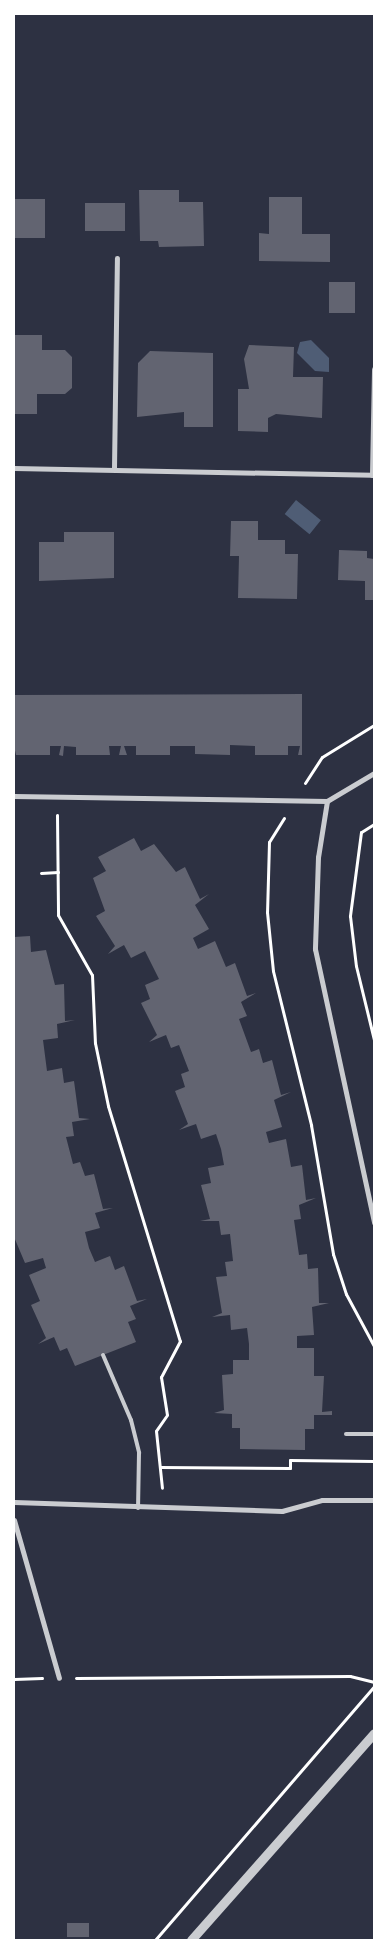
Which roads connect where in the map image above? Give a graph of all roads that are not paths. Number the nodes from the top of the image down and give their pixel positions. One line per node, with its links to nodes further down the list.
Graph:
1 (116, 258): 4 (street)
2 (374, 368): 5 (street)
3 (14, 468): 4 (street)
4 (114, 468): 5 (street)
5 (373, 476)
6 (374, 773): 8 (street)
7 (14, 796): 8 (street)
8 (327, 801): 9 (street)
9 (374, 1223)
10 (103, 1355): 15 (lane)
11 (346, 1434): 12 (lane)
12 (374, 1434)
13 (374, 1500): 15 (street)
14 (14, 1502): 15 (street)
15 (138, 1508)
16 (14, 1520): 17 (street)
17 (59, 1678)
18 (374, 1733): 19 (street)
19 (192, 1940)

